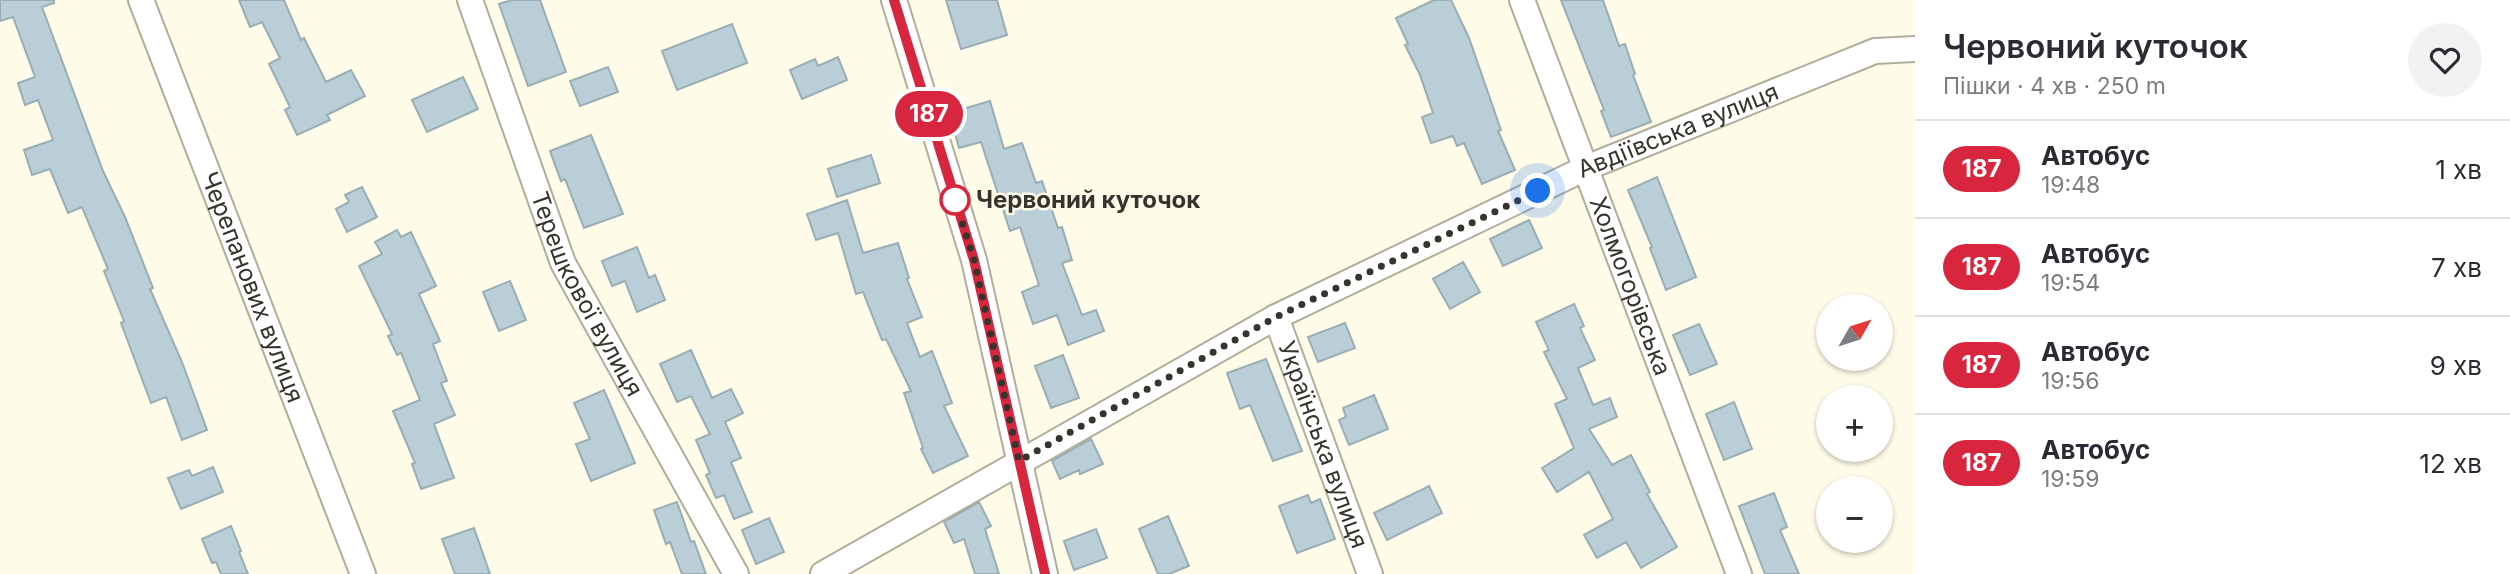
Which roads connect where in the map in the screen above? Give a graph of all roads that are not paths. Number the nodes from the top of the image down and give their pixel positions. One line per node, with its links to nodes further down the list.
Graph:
1 (141, 0): 9 (street, Черепанових вулиця)
2 (470, 0): 10 (street, Терешкової вулиця)
3 (894, 0): 8 (street)
4 (1522, 0): 6 (street, Холмогорівська)
5 (1915, 49): 6 (street, Авдіївська вулиця)
6 (1586, 168): 7 (street, Авдіївська вулиця); 14 (street, Холмогорівська)
7 (1276, 317): 8 (street, Авдіївська вулиця); 13 (street, Українська вулиця)
8 (1019, 461): 11 (street, Авдіївська вулиця); 12 (street)
9 (363, 574)
10 (736, 574)
11 (822, 574)
12 (1045, 574)
13 (1370, 574)
14 (1739, 574)

